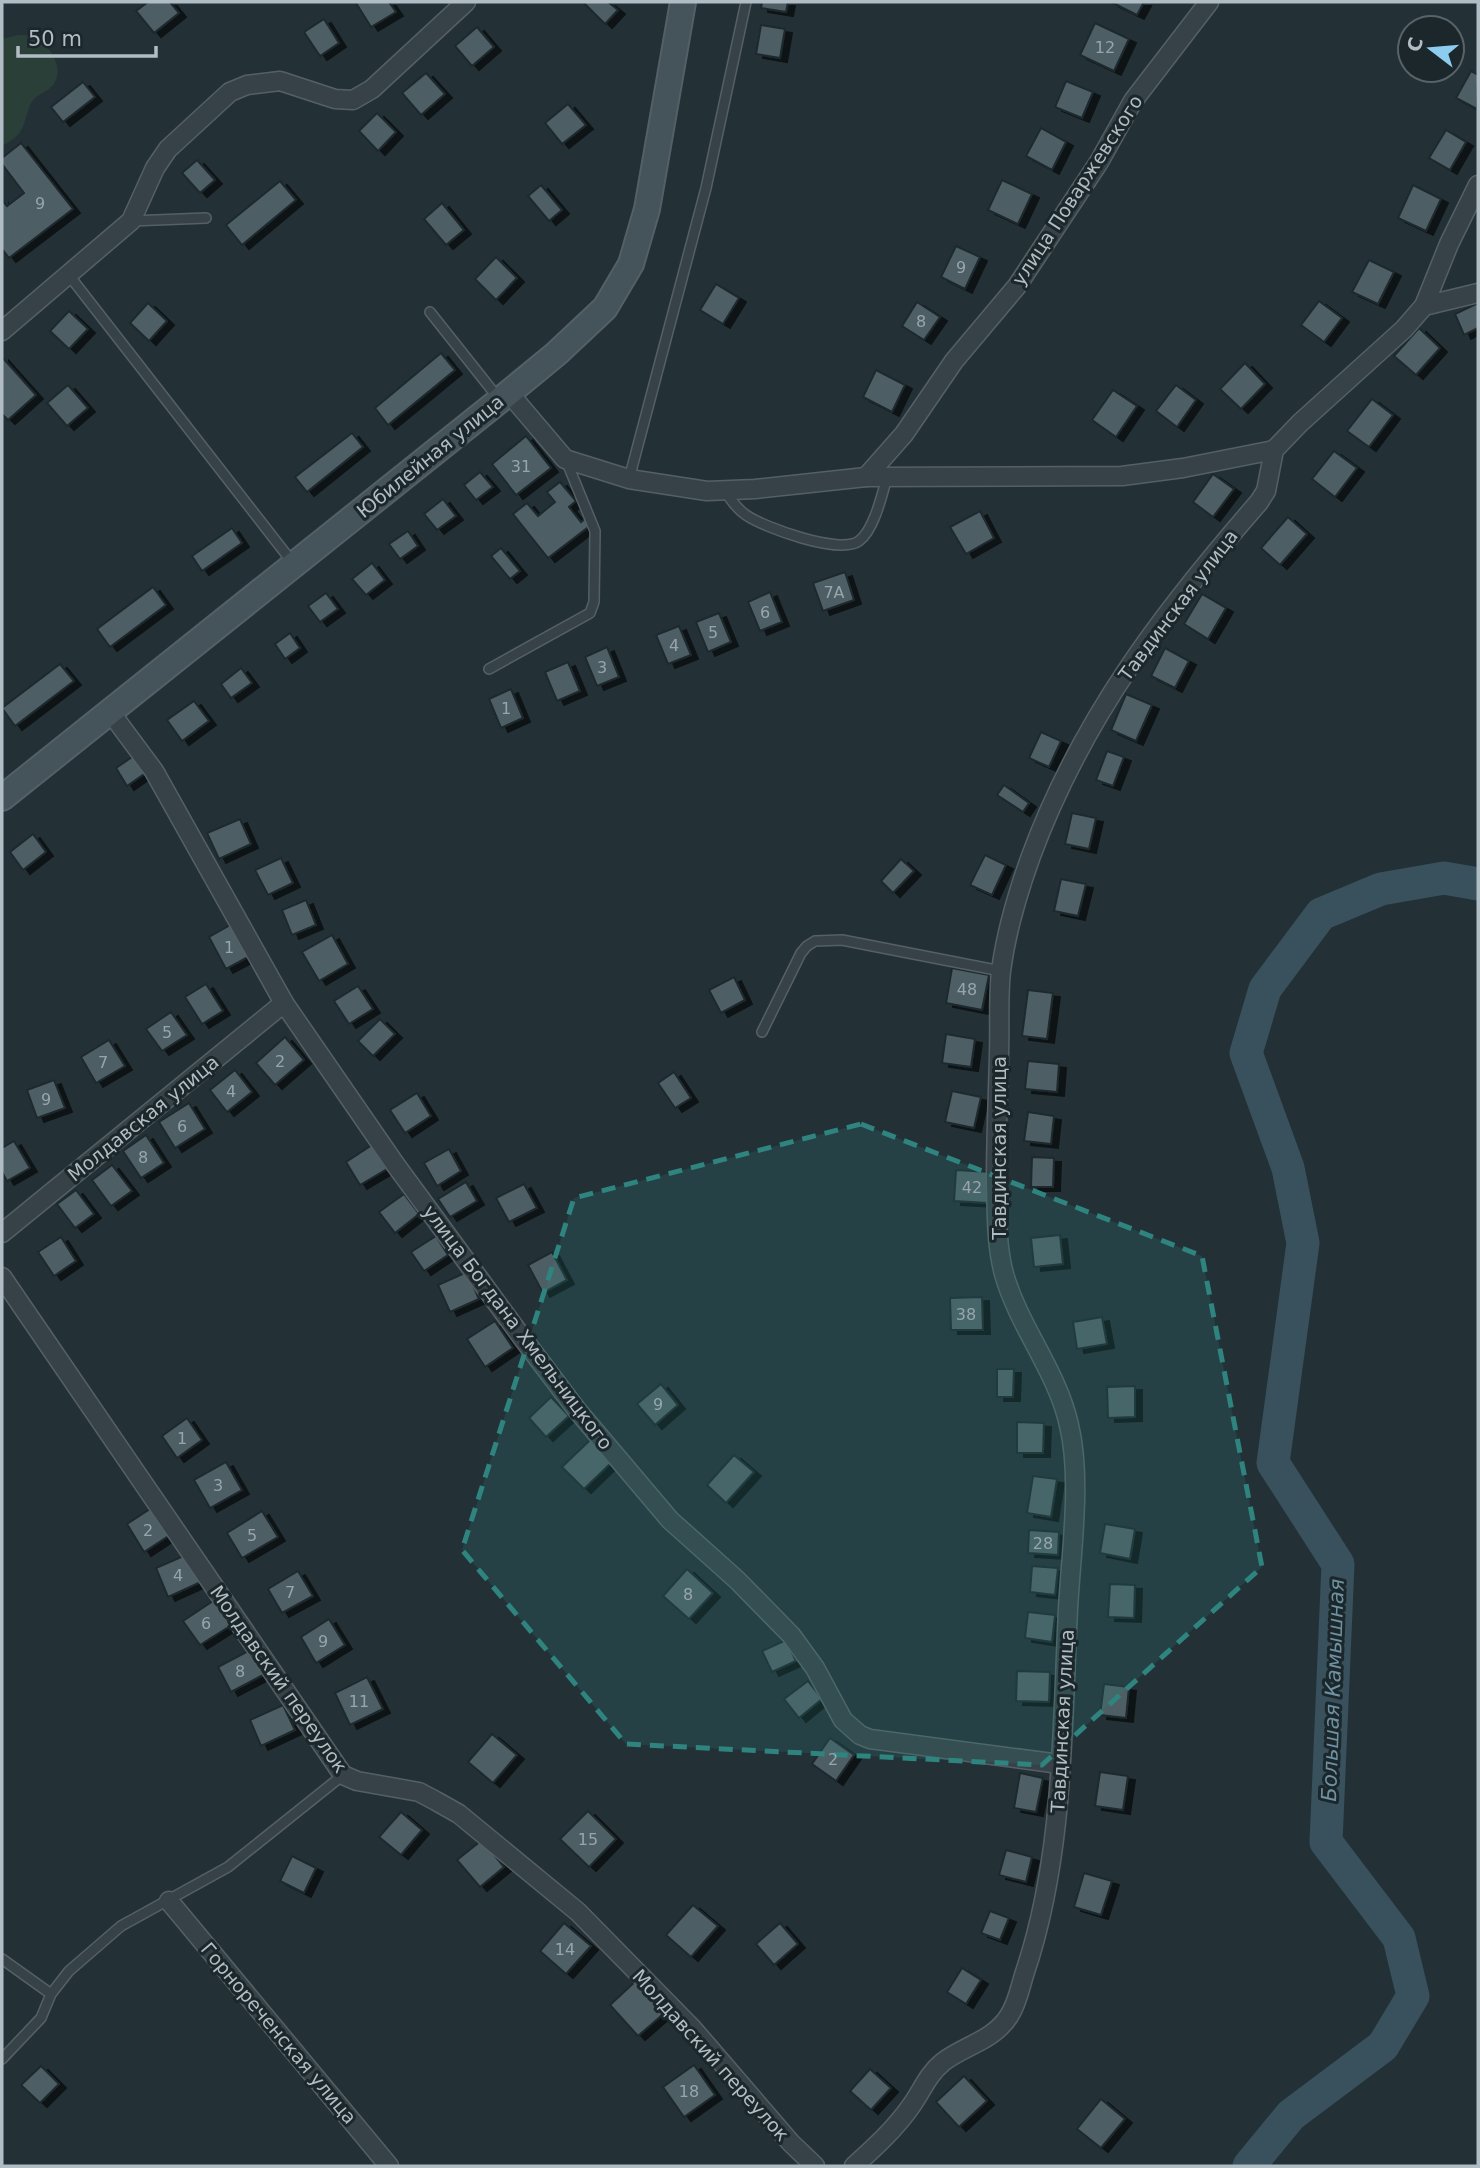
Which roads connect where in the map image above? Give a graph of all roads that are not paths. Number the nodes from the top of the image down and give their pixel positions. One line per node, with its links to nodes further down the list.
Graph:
1 (466, 2): 7 (street)
2 (682, 2): 13 (street, Юбилейная улица)
3 (746, 2): 18 (lane)
4 (1209, 2): 16 (street, улица Поваржевского)
5 (1478, 185): 10 (street)
6 (206, 218): 7 (lane)
7 (131, 221): 8 (street)
8 (68, 274): 12 (street); 20 (lane)
9 (1478, 293): 10 (street)
10 (1424, 306): 14 (street)
11 (430, 312): 13 (lane)
12 (2, 331)
13 (505, 397): 15 (street); 20 (street, Юбилейная улица)
14 (1274, 450): 17 (street); 24 (street, Тавдинская улица)
15 (565, 459): 18 (street); 21 (lane)
16 (866, 477): 17 (street); 19 (street)
17 (887, 477): 19 (lane)
18 (629, 479): 19 (street)
19 (725, 491)
20 (294, 565): 22 (street, Юбилейная улица)
21 (489, 669)
22 (111, 713): 23 (street, Юбилейная улица); 25 (street, улица Богдана Хмельницкого)
23 (5, 790)
24 (1001, 971): 26 (lane); 29 (street, Тавдинская улица)
25 (284, 1003): 27 (street, Молдавская улица); 29 (street, улица Богдана Хмельницкого)
26 (762, 1032)
27 (2, 1233)
28 (2, 1278): 30 (street, Молдавский переулок)
29 (1060, 1763): 37 (street, Тавдинская улица)
30 (342, 1776): 31 (lane); 36 (street, Молдавский переулок)
31 (169, 1901): 33 (lane); 35 (street, Горнореченская улица)
32 (2, 1959): 33 (lane)
33 (51, 1994): 34 (lane)
34 (2, 2059)
35 (389, 2166)
36 (815, 2166)
37 (854, 2166)

